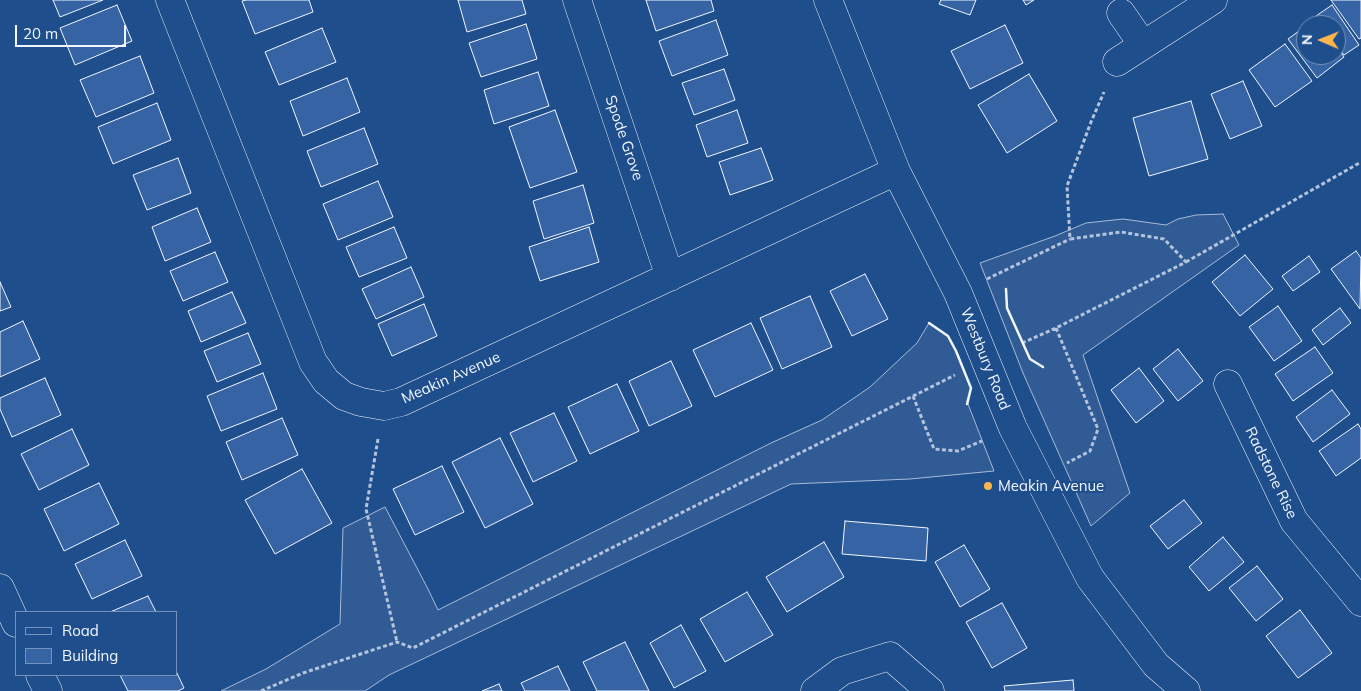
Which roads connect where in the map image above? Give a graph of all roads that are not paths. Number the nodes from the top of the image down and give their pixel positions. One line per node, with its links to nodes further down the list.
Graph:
1 (170, 0): 9 (street, Meakin Avenue)
2 (577, 0): 9 (street, Spode Grove)
3 (828, 0): 8 (street, Westbury Road)
4 (1212, 0): 6 (street)
5 (1121, 13): 6 (street)
6 (1143, 45): 7 (street)
7 (1117, 62)
8 (896, 171): 9 (street, Meakin Avenue); 18 (street, Westbury Road)
9 (670, 277)
10 (1228, 384): 12 (street, Radstone Rise)
11 (0, 588): 13 (street)
12 (1361, 602)
13 (15, 621)
14 (40, 676): 15 (street)
15 (48, 691)
16 (815, 691): 17 (street)
17 (930, 691)
18 (1186, 691)

